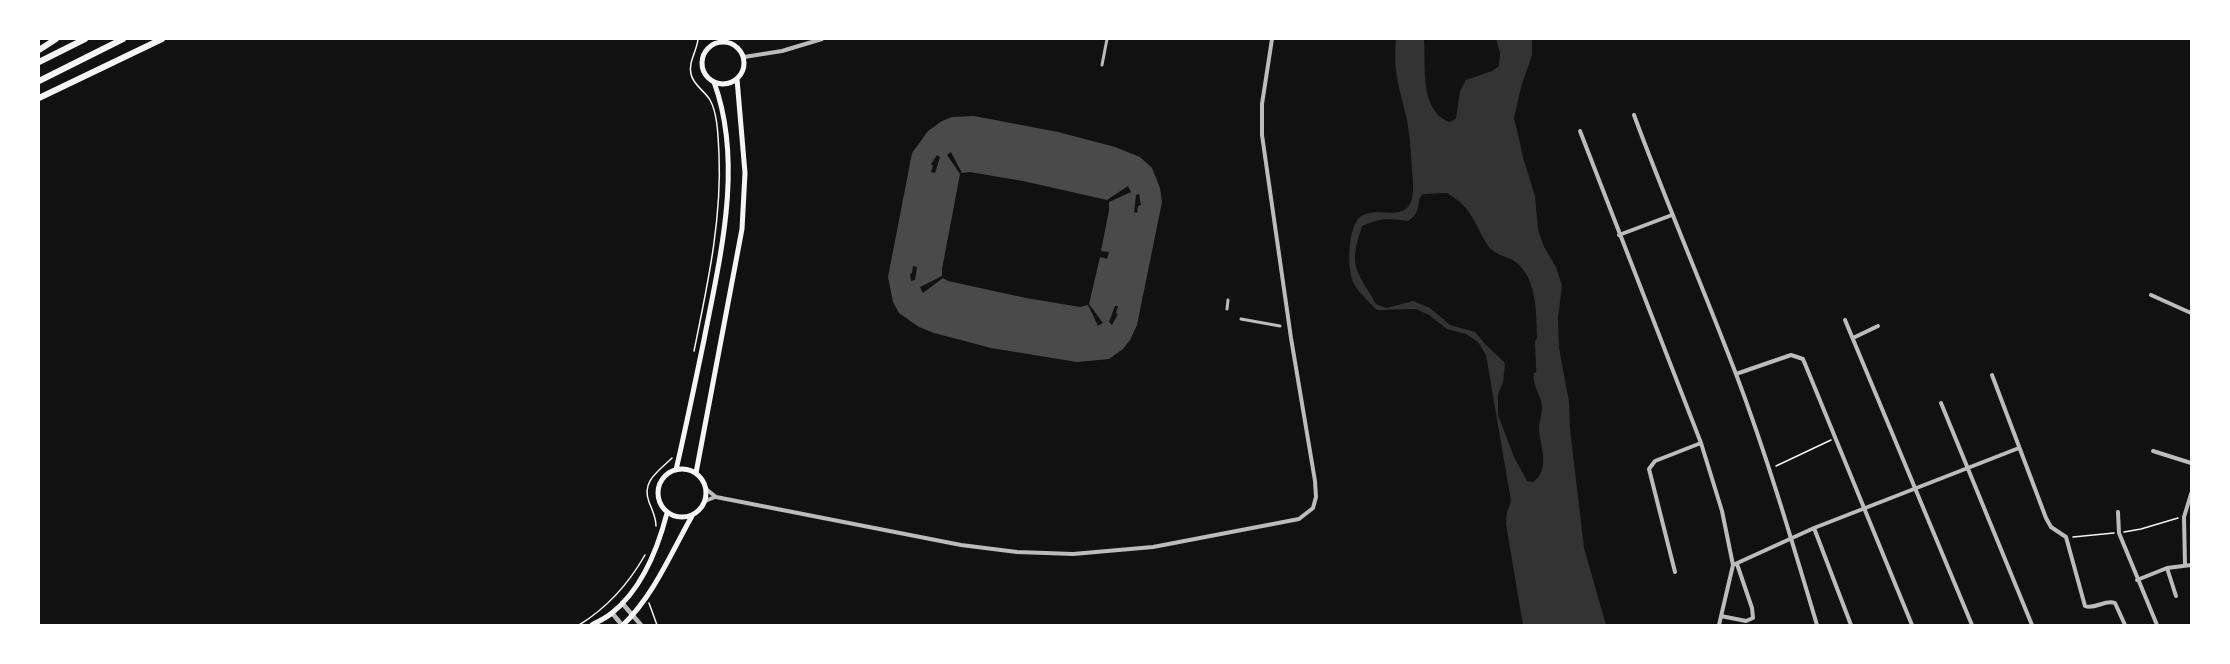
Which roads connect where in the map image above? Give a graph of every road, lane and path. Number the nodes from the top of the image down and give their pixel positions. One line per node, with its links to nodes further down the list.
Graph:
1 (56, 39): 12 (highway)
2 (85, 39): 14 (highway)
3 (123, 39): 17 (highway)
4 (162, 39): 19 (highway)
5 (698, 39): 33 (path)
6 (707, 39): 11 (main road)
7 (822, 39): 13 (street)
8 (1107, 39): 15 (street)
9 (1272, 39): 50 (street)
10 (728, 40): 11 (main road); 13 (main road)
11 (709, 46): 18 (main road)
12 (39, 50)
13 (744, 57): 16 (main road)
14 (39, 62)
15 (1102, 65)
16 (737, 79): 18 (main road); 46 (main road)
17 (39, 81)
18 (714, 82): 45 (main road)
19 (39, 98)
20 (1634, 115): 22 (street)
21 (1580, 131): 23 (street)
22 (1672, 215): 23 (street); 34 (street)
23 (1620, 235): 38 (street)
24 (2151, 295): 27 (street)
25 (1228, 300): 26 (street)
26 (1227, 309)
27 (2191, 313)
28 (1240, 318): 30 (street)
29 (1845, 320): 32 (street)
30 (1280, 326)
31 (1878, 326): 32 (street)
32 (1853, 338): 47 (street)
33 (692, 360)
34 (1736, 374): 37 (street); 44 (street)
35 (1992, 375): 39 (street)
36 (1941, 403): 43 (street)
37 (1835, 438): 44 (path); 52 (street)
38 (1701, 443): 63 (street); 67 (street)
39 (2019, 448): 43 (street); 60 (street)
40 (2153, 450): 42 (street)
41 (675, 452): 58 (path)
42 (2191, 463)
43 (1967, 468): 47 (street); 85 (street)
44 (1769, 469): 61 (street)
45 (676, 470): 46 (main road); 54 (main road)
46 (696, 473): 48 (main road)
47 (1916, 487): 52 (street); 84 (street)
48 (706, 489): 50 (street); 51 (main road)
49 (2191, 494): 56 (street)
50 (716, 497): 51 (street)
51 (705, 501): 55 (main road)
52 (1864, 509): 57 (street); 83 (street)
53 (2118, 512): 59 (street)
54 (667, 513): 55 (main road); 70 (main road)
55 (692, 516): 73 (main road)
56 (2184, 516): 59 (path); 64 (street)
57 (1814, 528): 61 (street); 82 (street)
58 (655, 529)
59 (2120, 533): 60 (path); 68 (street)
60 (2066, 537): 86 (street)
61 (1791, 538): 63 (street); 81 (street)
62 (648, 550): 75 (path)
63 (1735, 565): 74 (street); 74 (street)
64 (2185, 565): 65 (street); 66 (street)
65 (2191, 565)
66 (2167, 568): 68 (street); 69 (street)
67 (1675, 572)
68 (2137, 580): 87 (street)
69 (2176, 596)
70 (622, 603): 72 (main road); 73 (street)
71 (652, 606): 79 (path)
72 (612, 613): 76 (main road); 77 (street)
73 (633, 615): 77 (main road); 78 (street)
74 (1721, 616): 80 (street)
75 (579, 625)
76 (592, 625)
77 (623, 625)
78 (641, 625)
79 (657, 625)
80 (1719, 625)
81 (1817, 625)
82 (1851, 625)
83 (1912, 625)
84 (1972, 625)
85 (2032, 625)
86 (2125, 625)
87 (2157, 625)

